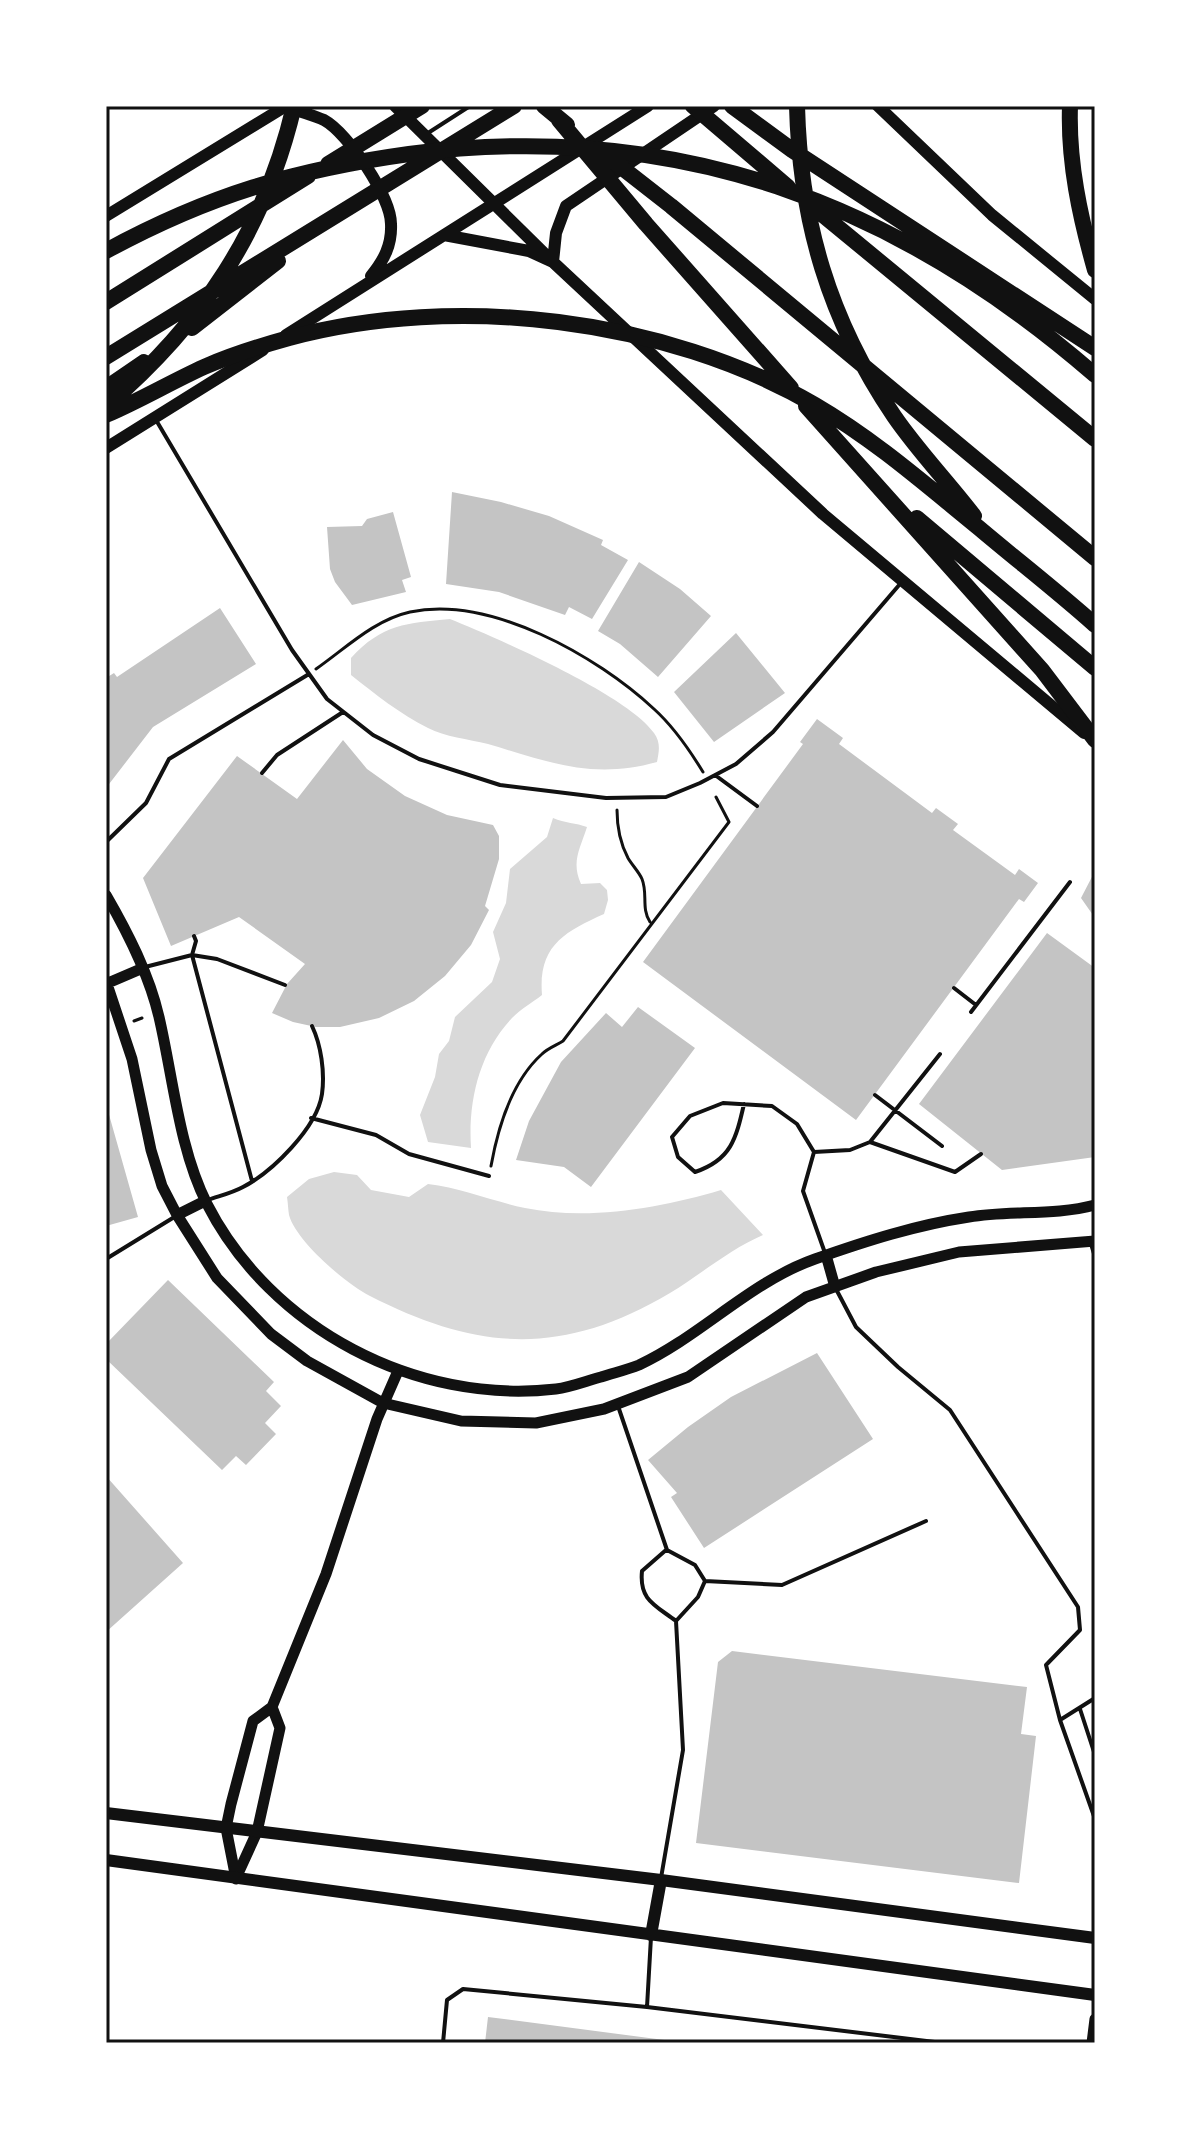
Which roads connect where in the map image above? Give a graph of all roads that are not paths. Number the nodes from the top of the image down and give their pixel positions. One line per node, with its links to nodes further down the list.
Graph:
1 (286, 106): 19 (main road); 24 (main road)
2 (294, 106): 31 (highway)
3 (395, 106): 16 (main road)
4 (422, 106): 26 (highway)
5 (470, 106): 16 (lane)
6 (514, 106): 18 (highway)
7 (544, 106): 15 (highway)
8 (648, 106): 17 (main road)
9 (693, 106): 34 (highway)
10 (714, 106): 22 (main road)
11 (732, 106): 27 (highway)
12 (797, 106): 37 (highway)
13 (878, 106): 25 (main road)
14 (1070, 106): 23 (highway)
15 (559, 120): 36 (highway); 38 (highway)
16 (425, 135): 17 (main road)
17 (494, 202): 20 (main road); 22 (main road)
18 (339, 214): 28 (highway); 30 (highway)
19 (106, 216)
20 (444, 235): 22 (main road); 24 (main road)
21 (106, 251): 29 (highway)
22 (553, 262): 39 (main road)
23 (1095, 270)
24 (364, 285): 33 (main road)
25 (1095, 299)
26 (106, 302)
27 (1095, 348)
28 (106, 357)
29 (1095, 375)
30 (106, 388)
31 (106, 406)
32 (106, 415): 37 (highway)
33 (155, 418): 35 (main road); 42 (lane)
34 (1095, 439)
35 (106, 448)
36 (872, 481): 41 (highway); 44 (highway)
37 (995, 542): 40 (highway)
38 (1095, 558)
39 (902, 582): 44 (main road); 46 (lane)
40 (1095, 625)
41 (1095, 668)
42 (309, 674): 43 (lane); 48 (lane)
43 (343, 712): 45 (lane); 46 (lane)
44 (1095, 741)
45 (262, 773)
46 (715, 775): 47 (lane)
47 (757, 806)
48 (106, 842)
49 (1070, 882): 57 (lane)
50 (106, 895): 53 (street)
51 (194, 936): 52 (lane)
52 (192, 955): 53 (lane); 55 (lane); 70 (lane)
53 (143, 968): 54 (street); 71 (street)
54 (107, 983): 73 (street)
55 (285, 985)
56 (954, 988): 57 (lane)
57 (976, 1005): 58 (lane)
58 (971, 1012)
59 (312, 1026): 64 (lane)
60 (940, 1054): 63 (lane)
61 (875, 1095): 63 (lane)
62 (744, 1104): 62 (lane); 67 (lane)
63 (896, 1112): 65 (lane); 66 (lane)
64 (311, 1118): 69 (lane); 70 (lane)
65 (870, 1142): 67 (lane); 68 (lane)
66 (942, 1146)
67 (814, 1152): 75 (lane)
68 (981, 1154)
69 (489, 1176)
70 (252, 1181): 71 (lane)
71 (205, 1201): 73 (street); 79 (street)
72 (1095, 1205): 75 (street)
73 (177, 1215): 77 (lane); 80 (street)
74 (1092, 1241): 76 (lane); 78 (street)
75 (826, 1255): 78 (street); 79 (street)
76 (1095, 1257)
77 (106, 1259)
78 (835, 1287): 81 (street); 89 (lane)
79 (398, 1371): 80 (street)
80 (383, 1403): 81 (street); 87 (street)
81 (618, 1404): 83 (lane)
82 (926, 1521): 84 (lane)
83 (667, 1550): 84 (lane); 85 (lane)
84 (705, 1581): 85 (lane)
85 (676, 1621): 97 (lane)
86 (1095, 1698): 88 (lane)
87 (272, 1707): 93 (street); 94 (street)
88 (1080, 1709): 89 (lane); 90 (lane)
89 (1060, 1720): 92 (lane)
90 (1095, 1755)
91 (106, 1813): 93 (main road)
92 (1095, 1819)
93 (226, 1828): 94 (main road); 96 (street)
94 (257, 1832): 96 (street); 97 (main road)
95 (106, 1860): 96 (main road)
96 (236, 1879): 98 (main road)
97 (661, 1880): 98 (main road); 99 (main road)
98 (651, 1935): 100 (main road); 101 (lane)
99 (1095, 1938)
100 (1095, 1995)
101 (647, 2007): 103 (lane); 104 (lane)
102 (1095, 2019): 105 (street)
103 (443, 2043)
104 (943, 2043)
105 (1092, 2043)

